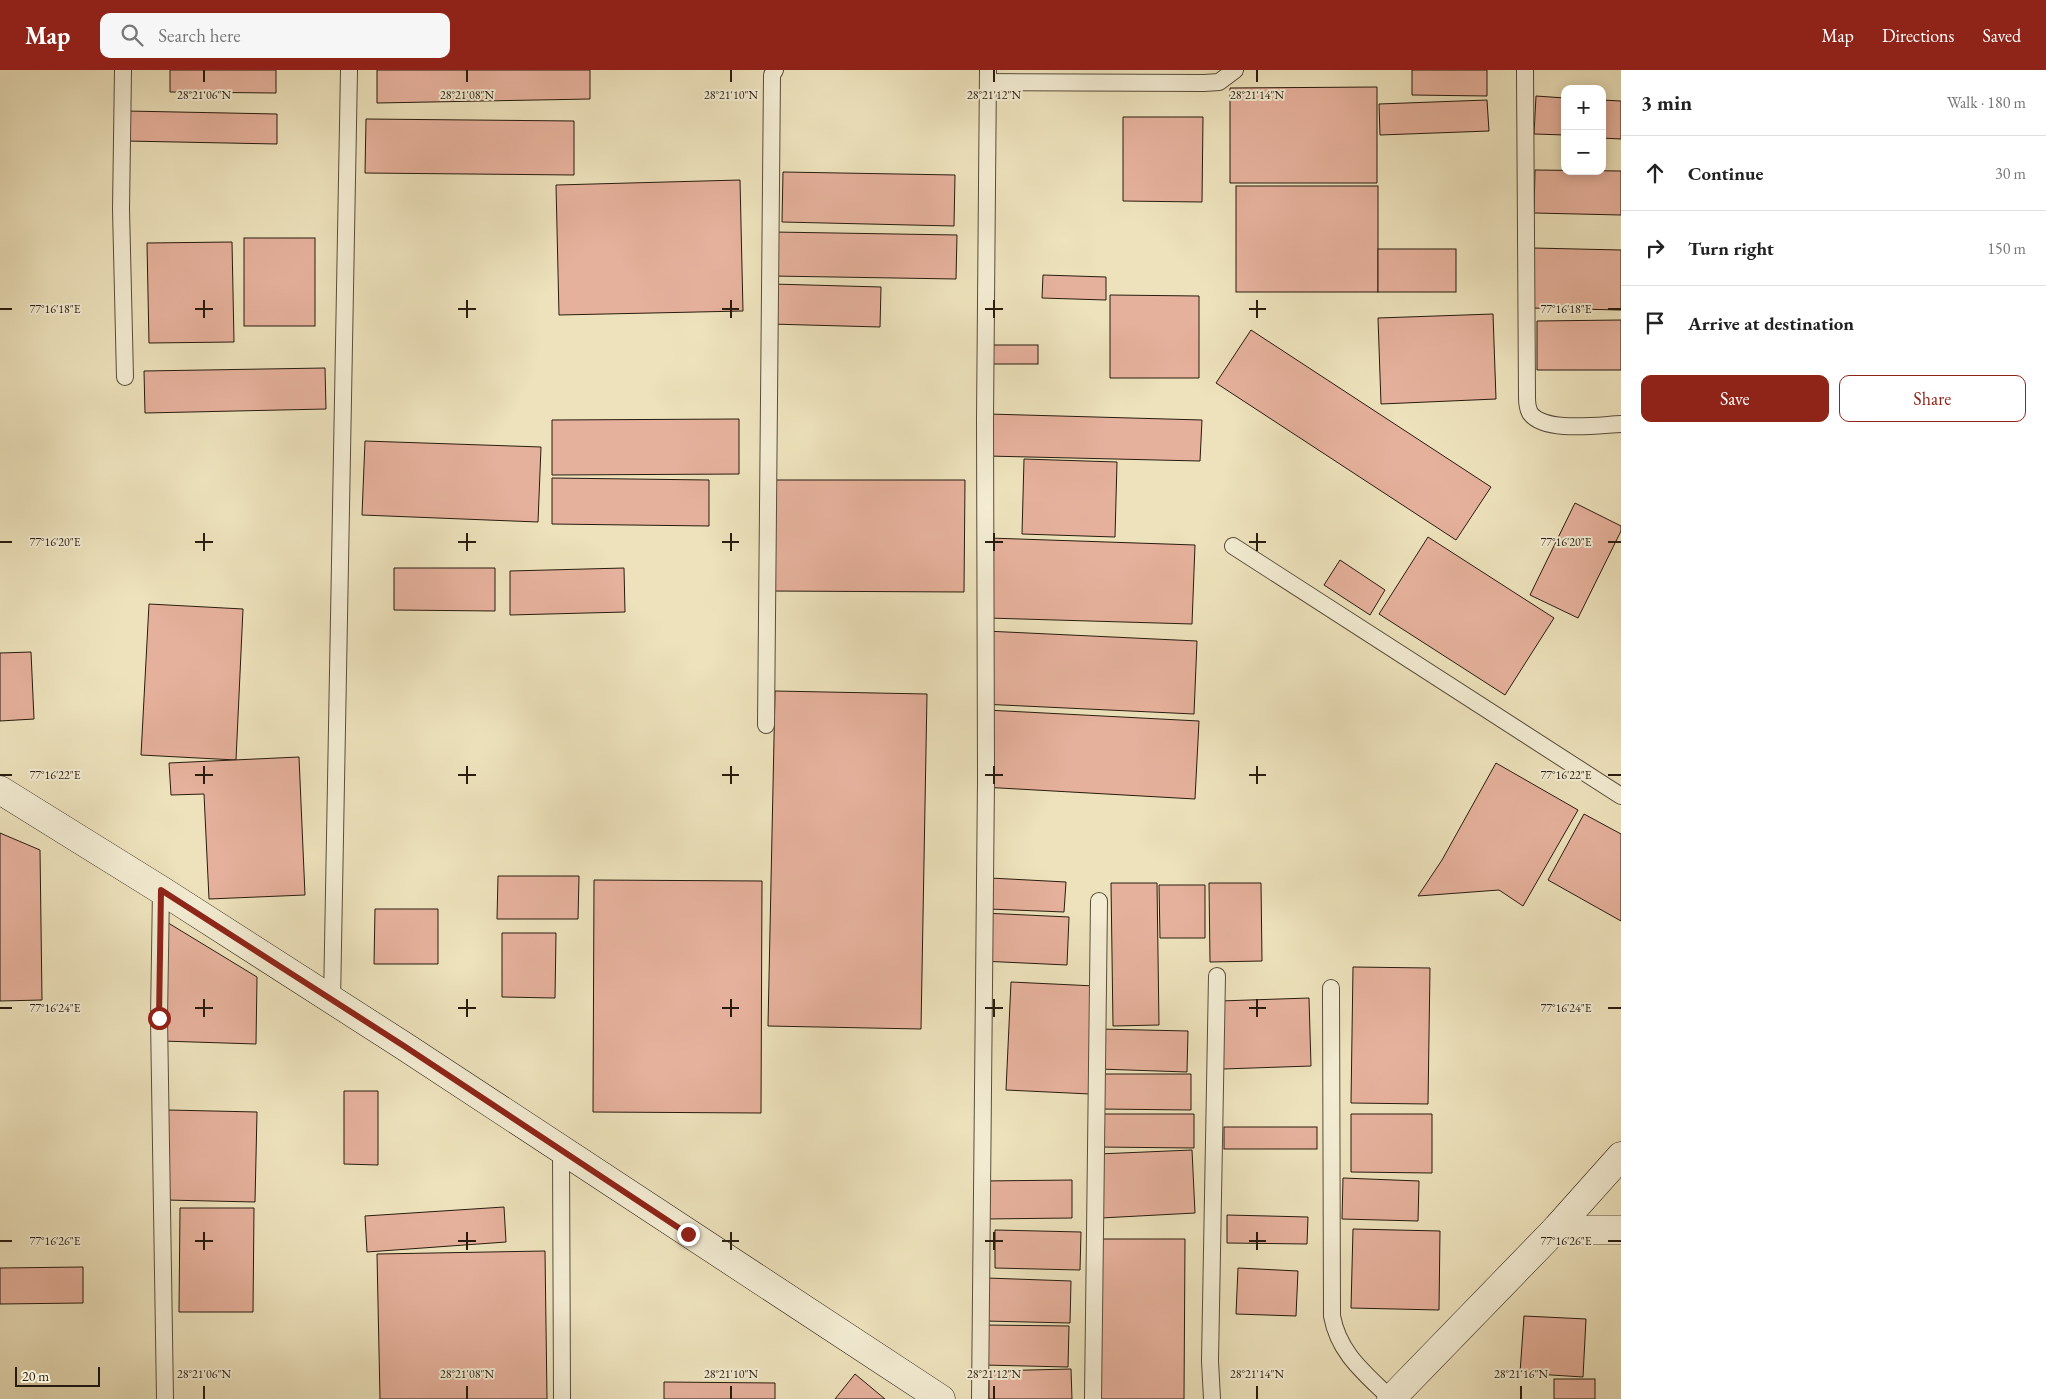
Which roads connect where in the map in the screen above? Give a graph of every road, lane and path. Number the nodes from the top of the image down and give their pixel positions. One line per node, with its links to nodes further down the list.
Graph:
1 (123, 70): 7 (lane)
2 (349, 70): 17 (lane)
3 (775, 70): 10 (lane)
4 (1235, 70): 6 (lane)
5 (1525, 70): 8 (lane)
6 (988, 76): 25 (lane)
7 (125, 377)
8 (1621, 424)
9 (1233, 546): 12 (lane)
10 (766, 725)
11 (0, 790): 13 (street)
12 (1621, 796)
13 (161, 890): 17 (street); 22 (lane)
14 (1100, 901): 26 (lane)
15 (1217, 976): 27 (lane)
16 (1331, 988): 28 (lane)
17 (332, 1001): 18 (street)
18 (561, 1150): 23 (lane); 24 (street)
19 (1621, 1156): 20 (street)
20 (1555, 1230): 21 (street); 28 (street)
21 (1621, 1230)
22 (164, 1399)
23 (562, 1399)
24 (941, 1399)
25 (980, 1399)
26 (1093, 1399)
27 (1212, 1399)
28 (1391, 1399)

